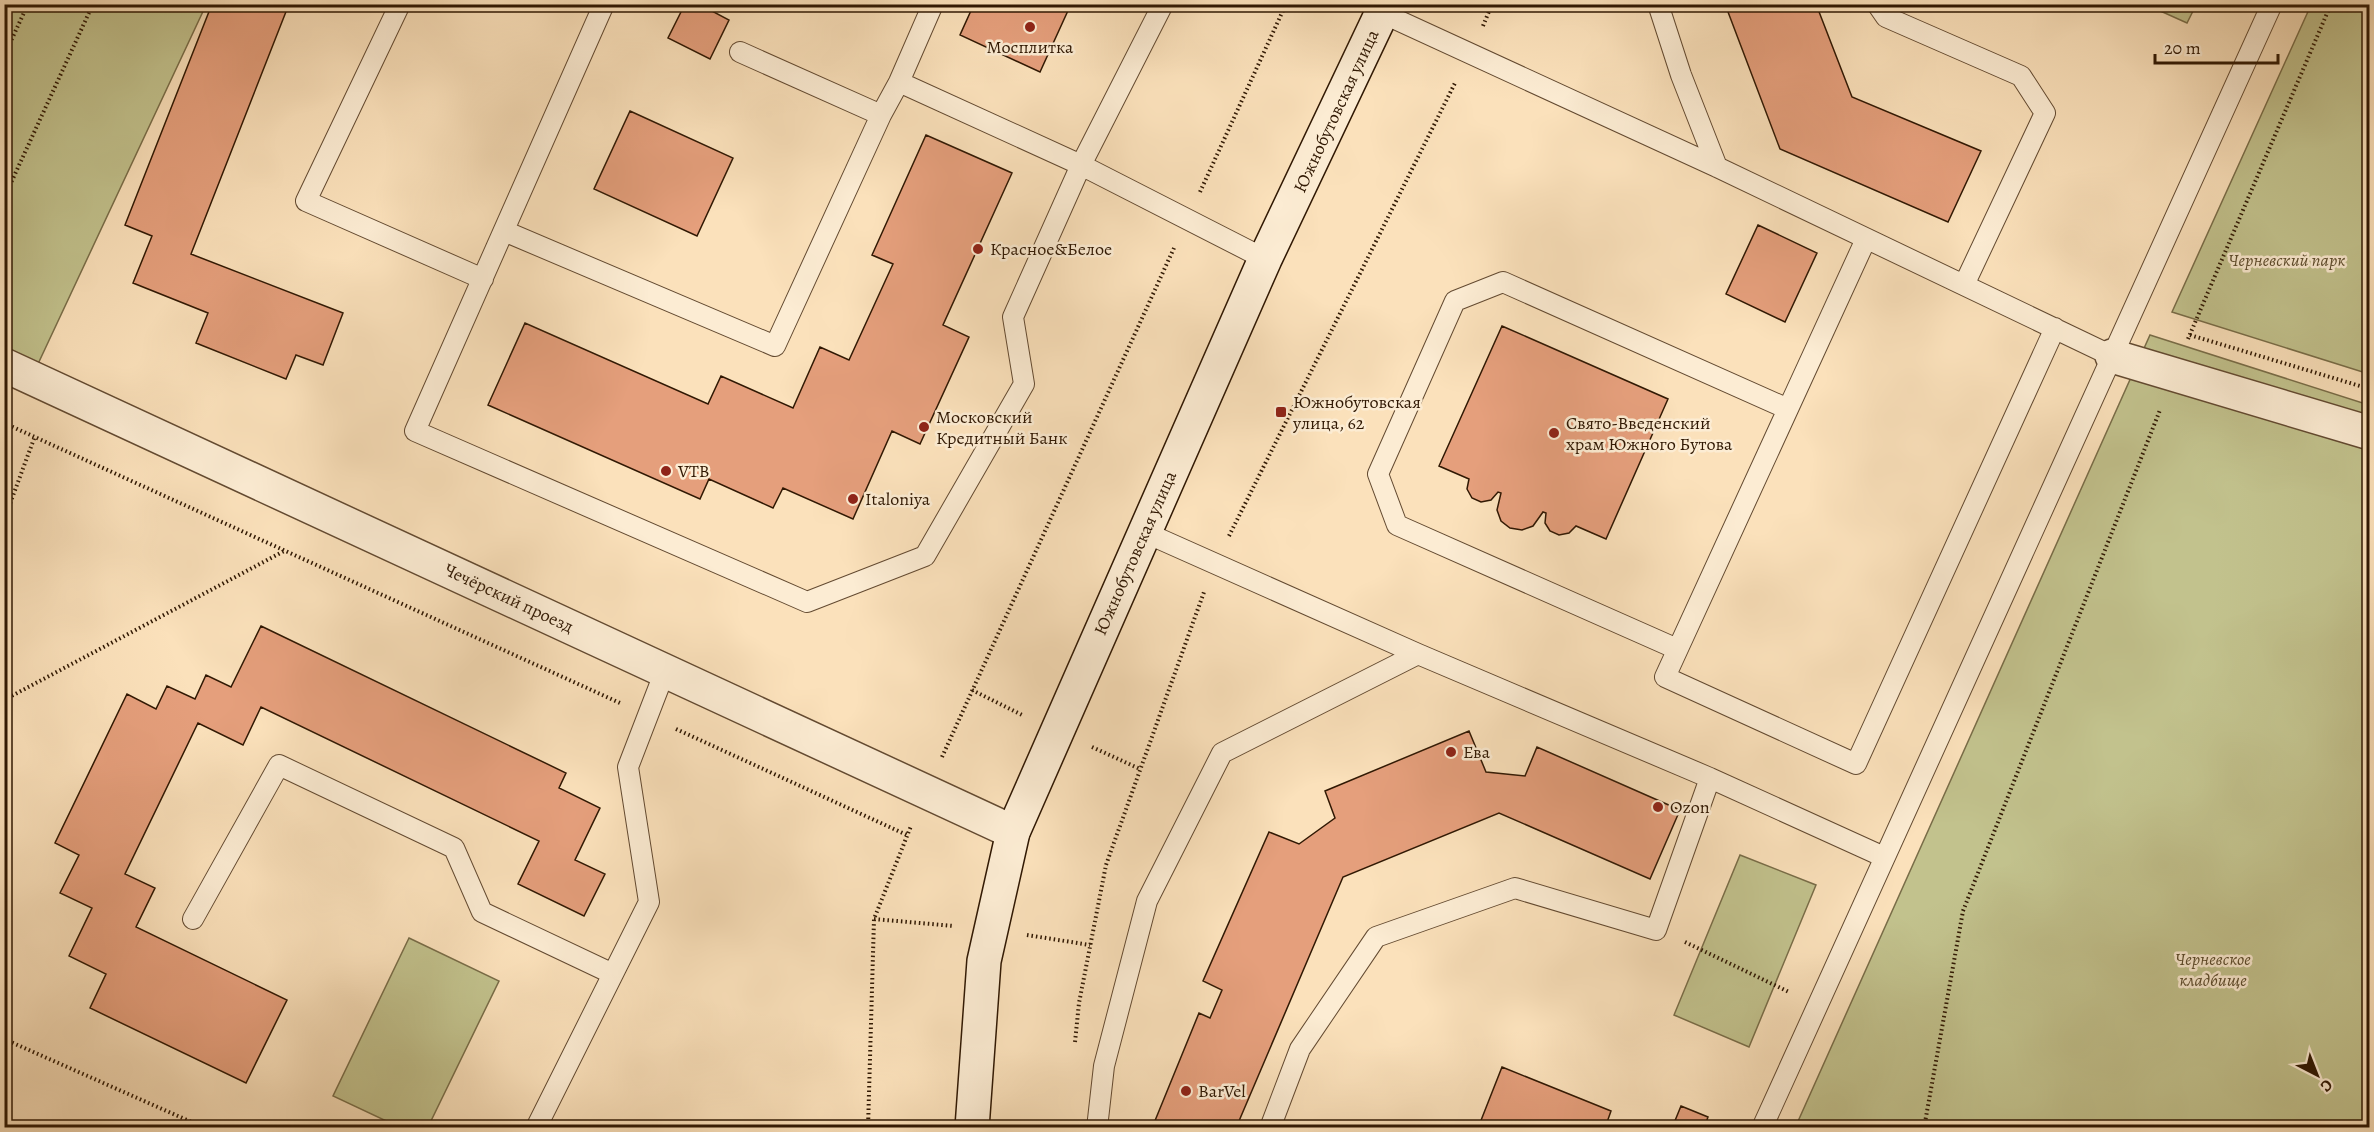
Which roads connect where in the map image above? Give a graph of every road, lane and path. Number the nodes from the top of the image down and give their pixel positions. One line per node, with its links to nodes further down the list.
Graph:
1 (28, 4): 14 (path)
2 (93, 4): 19 (path)
3 (400, 4): 24 (lane)
4 (604, 4): 21 (lane)
5 (933, 4): 15 (lane)
6 (1163, 4): 17 (lane)
7 (1286, 4): 20 (path)
8 (1658, 4): 18 (lane)
9 (1877, 4): 25 (lane)
10 (2272, 4): 28 (lane)
11 (2331, 4): 27 (path)
12 (1384, 9): 18 (lane); 23 (street, Южнобутовская улица)
13 (740, 52): 16 (lane)
14 (4, 56)
15 (899, 82): 16 (lane); 17 (lane)
16 (881, 115): 21 (lane)
17 (1081, 165): 20 (lane); 24 (lane)
18 (1717, 167): 22 (lane)
19 (4, 198)
20 (1187, 219): 23 (lane); 45 (path)
21 (504, 231): 24 (lane)
22 (1866, 239): 25 (lane); 32 (lane)
23 (1265, 259): 37 (street, Южнобутовская улица)
24 (483, 279)
25 (1965, 285): 26 (lane)
26 (2055, 328): 28 (lane); 39 (lane)
27 (2190, 335): 30 (path); 31 (path)
28 (2112, 356): 30 (street); 48 (lane)
29 (4, 365): 41 (street, Чечёрский проезд)
30 (2174, 375): 34 (street); 61 (path)
31 (2370, 389)
32 (1788, 409): 39 (lane); 39 (lane)
33 (4, 423): 35 (path)
34 (2370, 433)
35 (34, 436): 36 (path); 38 (path)
36 (4, 520)
37 (1144, 532): 40 (lane); 46 (street, Южнобутовская улица)
38 (286, 550): 42 (path); 43 (path)
39 (1677, 649)
40 (1418, 654): 44 (lane); 58 (lane)
41 (665, 670): 43 (lane); 45 (street, Чечёрский проезд)
42 (4, 700)
43 (648, 716): 47 (path); 51 (lane)
44 (1710, 778): 48 (lane); 50 (lane)
45 (926, 791): 46 (street, Чечёрский проезд); 47 (path)
46 (1013, 832): 57 (street, Южнобутовская улица)
47 (907, 835): 56 (path)
48 (1884, 857): 52 (lane)
49 (194, 919): 51 (lane)
50 (1656, 930): 52 (path); 59 (lane)
51 (613, 974): 55 (lane)
52 (1817, 1005): 60 (lane)
53 (4, 1040): 54 (path)
54 (205, 1128)
55 (536, 1128)
56 (868, 1128)
57 (972, 1128)
58 (1097, 1128)
59 (1270, 1128)
60 (1762, 1128)
61 (1924, 1128)

